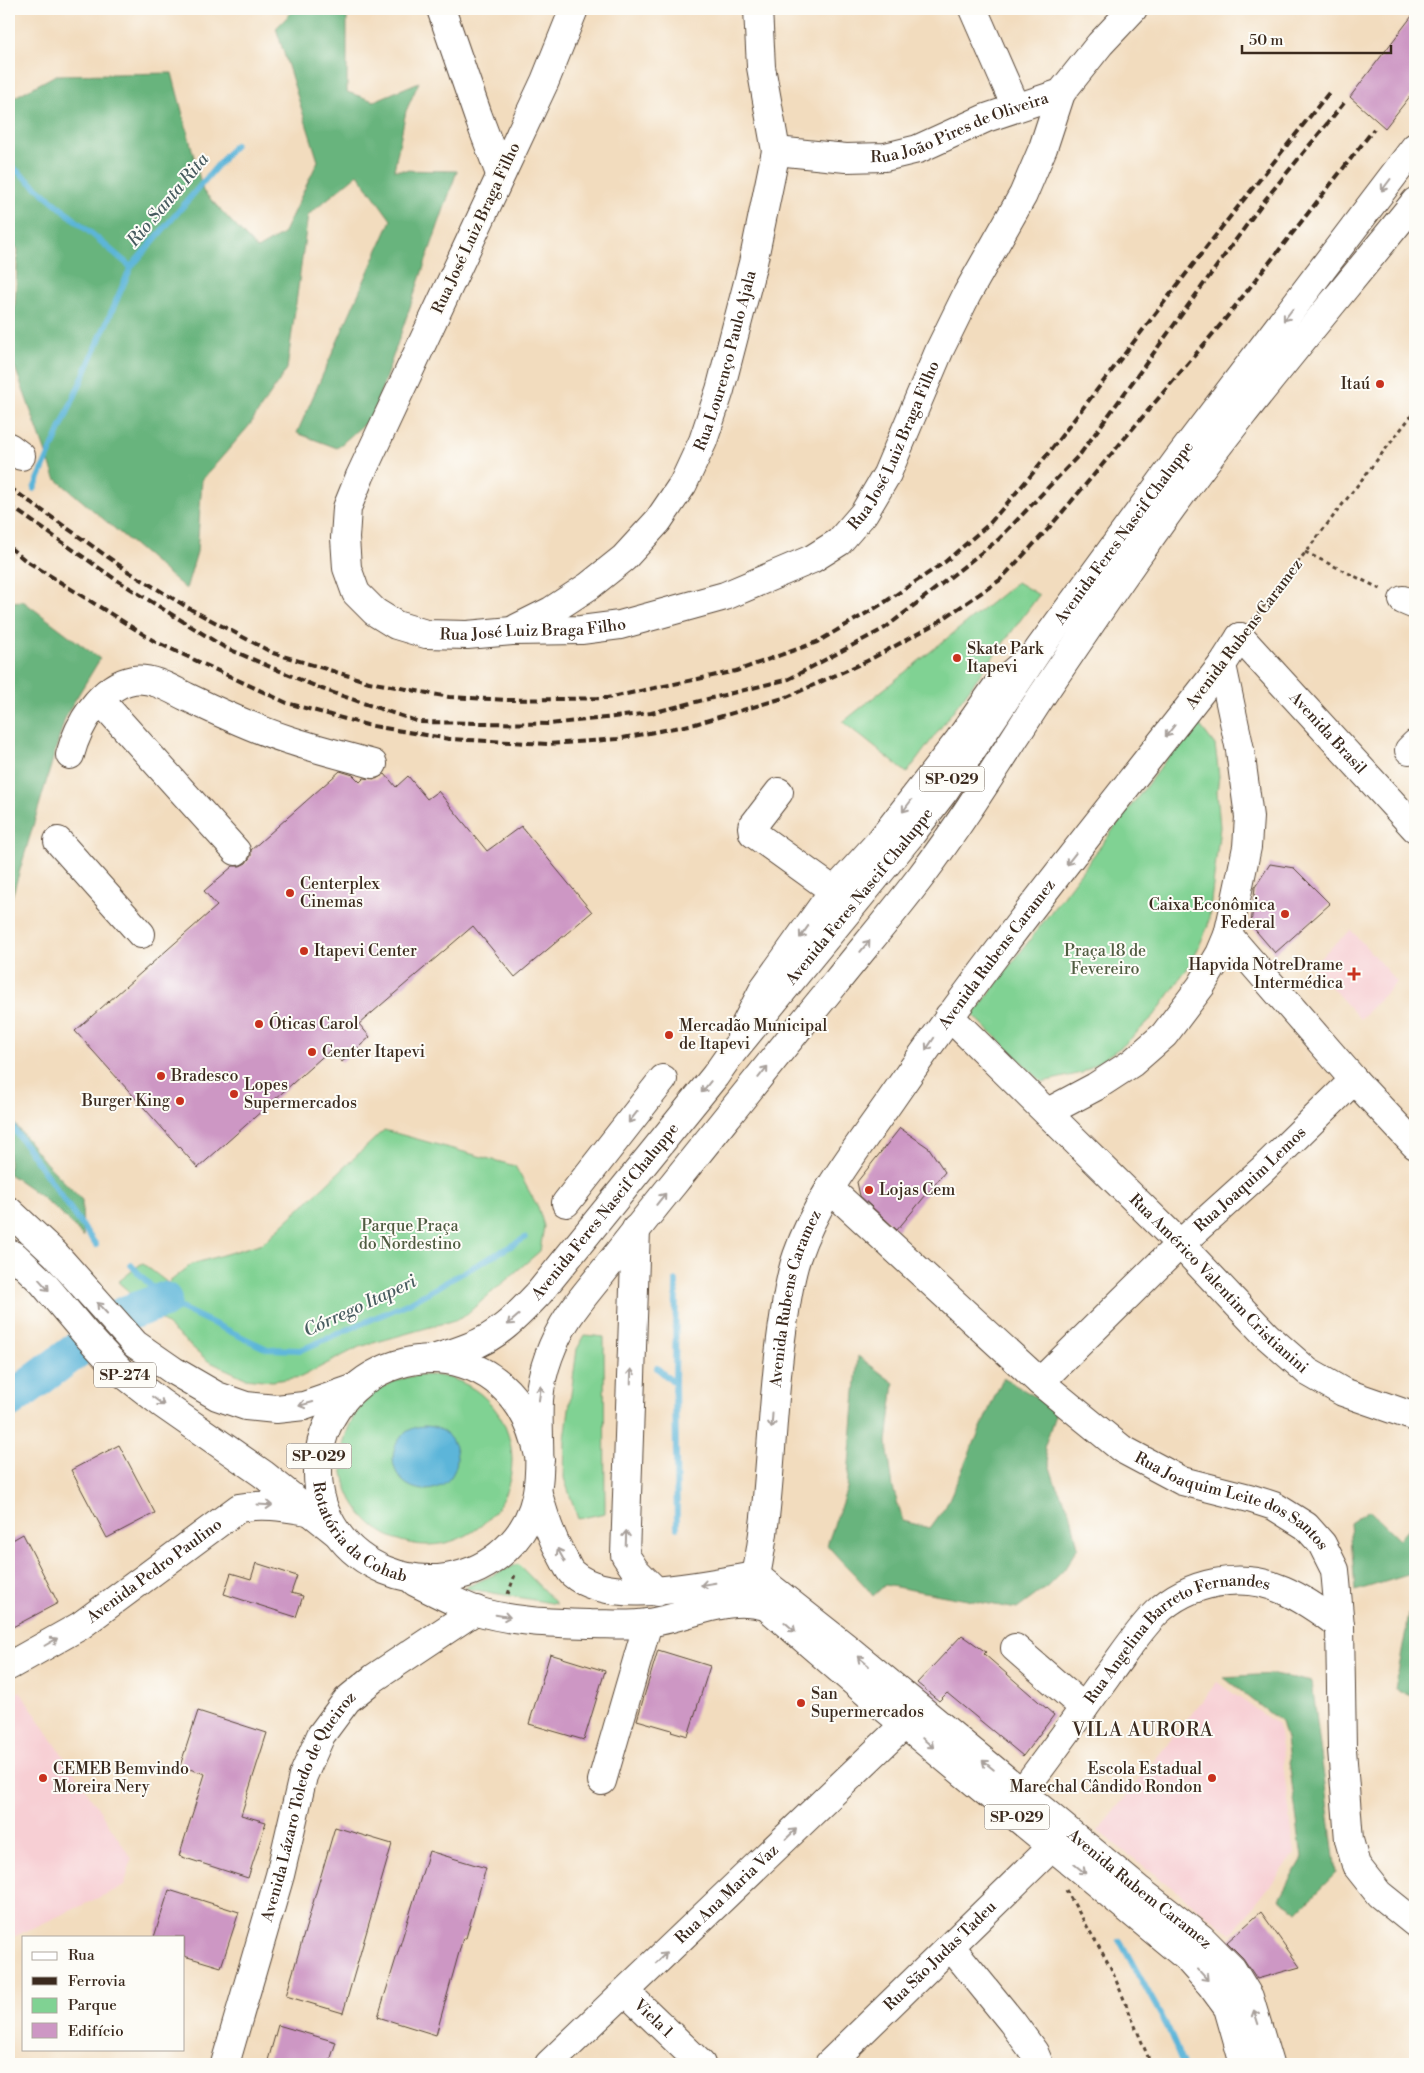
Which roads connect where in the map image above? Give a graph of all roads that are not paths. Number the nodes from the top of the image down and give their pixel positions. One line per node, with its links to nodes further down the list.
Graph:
1 (441, 9): 10 (main road)
2 (574, 9): 10 (main road, Rua José Luiz Braga Filho)
3 (758, 9): 9 (main road, Rua Lourenço Paulo Ajala)
4 (973, 9): 7 (main road)
5 (1133, 9): 6 (main road, Rua João Pires de Oliveira)
6 (1061, 93): 7 (main road, Rua João Pires de Oliveira); 12 (main road, Rua José Luiz Braga Filho)
7 (1016, 107): 9 (main road, Rua João Pires de Oliveira)
8 (1415, 146): 14 (main road, Avenida Feres Nascif Chaluppe / SP-029, one-way to 14)
9 (776, 151): 12 (main road, Rua Lourenço Paulo Ajala)
10 (500, 174): 12 (main road, Rua José Luiz Braga Filho)
11 (1415, 202): 35 (main road, Avenida Feres Nascif Chaluppe / SP-029, one-way to 11)
12 (512, 631)
13 (1240, 637): 15 (main road, Avenida Rubens Caramez); 20 (main road, Avenida Brasil)
14 (1039, 649): 23 (main road, one-way to 23); 27 (main road, Avenida Feres Nascif Chaluppe / SP-029)
15 (1222, 665): 25 (main road); 26 (main road, Avenida Rubens Caramez, one-way to 26)
16 (100, 700): 17 (main road); 18 (main road); 22 (main road)
17 (70, 755)
18 (373, 764)
19 (779, 792): 23 (main road)
20 (1415, 828)
21 (58, 840): 24 (main road)
22 (236, 851)
23 (834, 891): 27 (main road, one-way to 27)
24 (141, 934)
25 (1228, 935): 29 (main road); 30 (main road)
26 (949, 1016): 30 (main road); 32 (main road, Avenida Rubens Caramez, one-way to 32)
27 (729, 1056): 38 (main road, Avenida Feres Nascif Chaluppe / SP-029, one-way to 38)
28 (663, 1079): 33 (main road, one-way to 33)
29 (1354, 1080): 31 (main road); 36 (main road, Rua Joaquim Lemos)
30 (1048, 1112): 36 (main road, Rua Américo Valentim Cristianini)
31 (1415, 1145)
32 (830, 1190): 39 (main road, Rua Joaquim Leite dos Santos); 47 (main road, Avenida Rubens Caramez, one-way to 47)
33 (566, 1203)
34 (9, 1211): 40 (main road, SP-274, one-way to 34)
35 (636, 1229): 42 (main road, Avenida Feres Nascif Chaluppe / SP-029, one-way to 35); 48 (main road, one-way to 35)
36 (1180, 1244): 39 (main road, Rua Joaquim Lemos); 41 (main road, Rua Américo Valentim Cristianini)
37 (9, 1253): 44 (main road, SP-274, one-way to 44)
38 (436, 1358): 40 (main road, Rotatória da Cohab / SP-029); 42 (main road, Rotatória da Cohab / SP-029)
39 (1040, 1382): 51 (main road, Rua Joaquim Leite dos Santos)
40 (352, 1389): 45 (main road, Rotatória da Cohab / SP-029)
41 (1415, 1417)
42 (540, 1460): 43 (main road, SP-029)
43 (538, 1494): 46 (main road, Rotatória da Cohab / SP-029); 48 (main road, SP-029, one-way to 43)
44 (308, 1511): 45 (main road, SP-274); 53 (main road, Avenida Pedro Paulino, one-way to 44)
45 (337, 1533): 46 (main road, Rotatória da Cohab / SP-029)
46 (409, 1579): 49 (main road, SP-029)
47 (753, 1589): 48 (main road, SP-029, one-way to 48); 50 (main road, SP-029); 55 (main road, Avenida Rubem Caramez / SP-029, one-way to 55); 57 (main road, Avenida Rubem Caramez / SP-029, one-way to 47)
48 (657, 1592)
49 (476, 1610): 50 (main road, SP-029, one-way to 50); 62 (main road, Avenida Lázaro Toledo de Queiroz)
50 (648, 1623): 56 (main road)
51 (1340, 1626): 54 (main road, Rua Angelina Barreto Fernandes); 59 (main road, Rua Joaquim Leite dos Santos)
52 (1015, 1648): 54 (main road)
53 (9, 1666)
54 (1084, 1708): 57 (main road, Rua Angelina Barreto Fernandes)
55 (905, 1724): 58 (main road, Avenida Rubem Caramez / SP-029, one-way to 58); 61 (main road, Rua Ana Maria Vaz, one-way to 55)
56 (602, 1781)
57 (1022, 1792): 68 (main road, Avenida Rubem Caramez / SP-029, one-way to 57)
58 (1052, 1847): 60 (main road, Rua São Judas Tadeu); 67 (main road, Avenida Rubem Caramez / SP-029, one-way to 67)
59 (1415, 1924)
60 (951, 1947): 65 (main road, Rua São Judas Tadeu); 66 (main road)
61 (626, 1992): 63 (main road, Rua Ana Maria Vaz); 64 (main road, Viela 1)
62 (225, 2064)
63 (549, 2064)
64 (701, 2064)
65 (829, 2064)
66 (1039, 2064)
67 (1244, 2064)
68 (1269, 2064)

